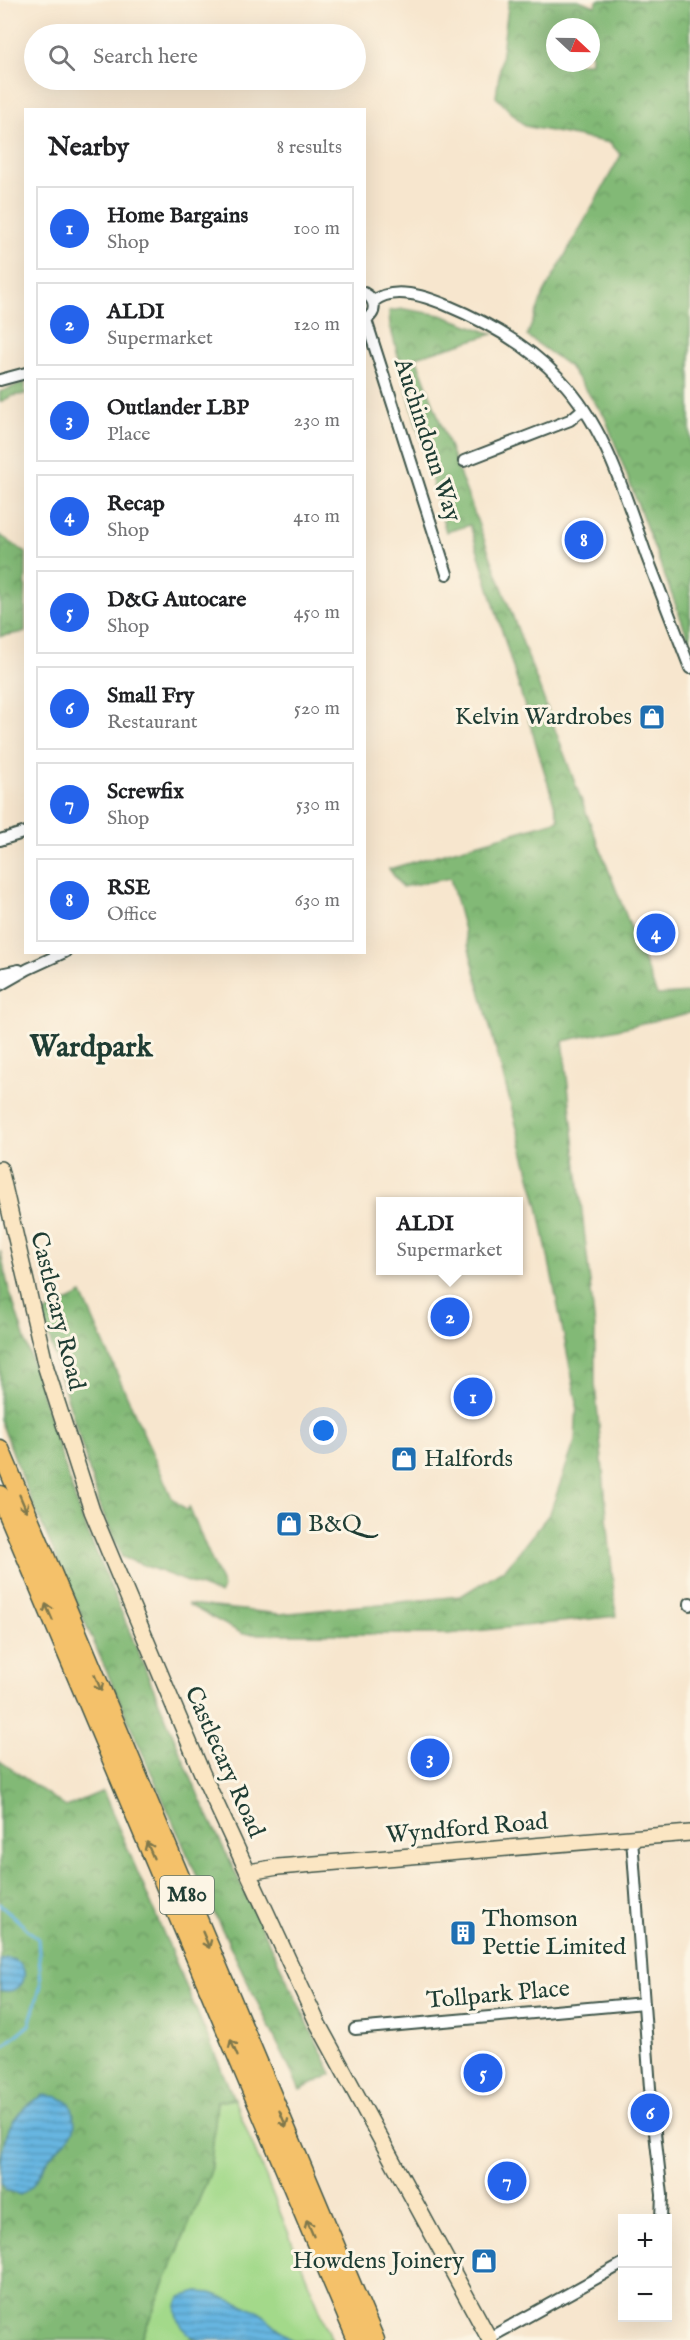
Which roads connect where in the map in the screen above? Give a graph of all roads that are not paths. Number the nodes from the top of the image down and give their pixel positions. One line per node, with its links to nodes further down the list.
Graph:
1 (366, 295): 2 (street)
2 (373, 302): 3 (street); 7 (street)
3 (366, 319)
4 (366, 323): 9 (street, Auchindoun Way)
5 (24, 374): 6 (street)
6 (0, 380)
7 (583, 409): 8 (street); 10 (street)
8 (464, 461)
9 (447, 574)
10 (690, 668)
11 (24, 833): 12 (street)
12 (0, 840)
13 (62, 954): 14 (street)
14 (28, 969): 15 (street); 16 (street)
15 (0, 974)
16 (0, 985)
17 (0, 1169): 22 (main road, Castlecary Road)
18 (0, 1449): 29 (highway, M80, one-way to 29)
19 (0, 1495): 28 (highway, M80, one-way to 19)
20 (690, 1833): 21 (main road, Wyndford Road)
21 (632, 1838): 22 (main road, Wyndford Road); 23 (street)
22 (249, 1872): 27 (main road, Castlecary Road)
23 (644, 2003): 24 (street, Tollpark Place); 25 (street)
24 (356, 2029)
25 (661, 2214)
26 (618, 2266): 27 (street)
27 (489, 2339)
28 (357, 2340)
29 (375, 2340)

